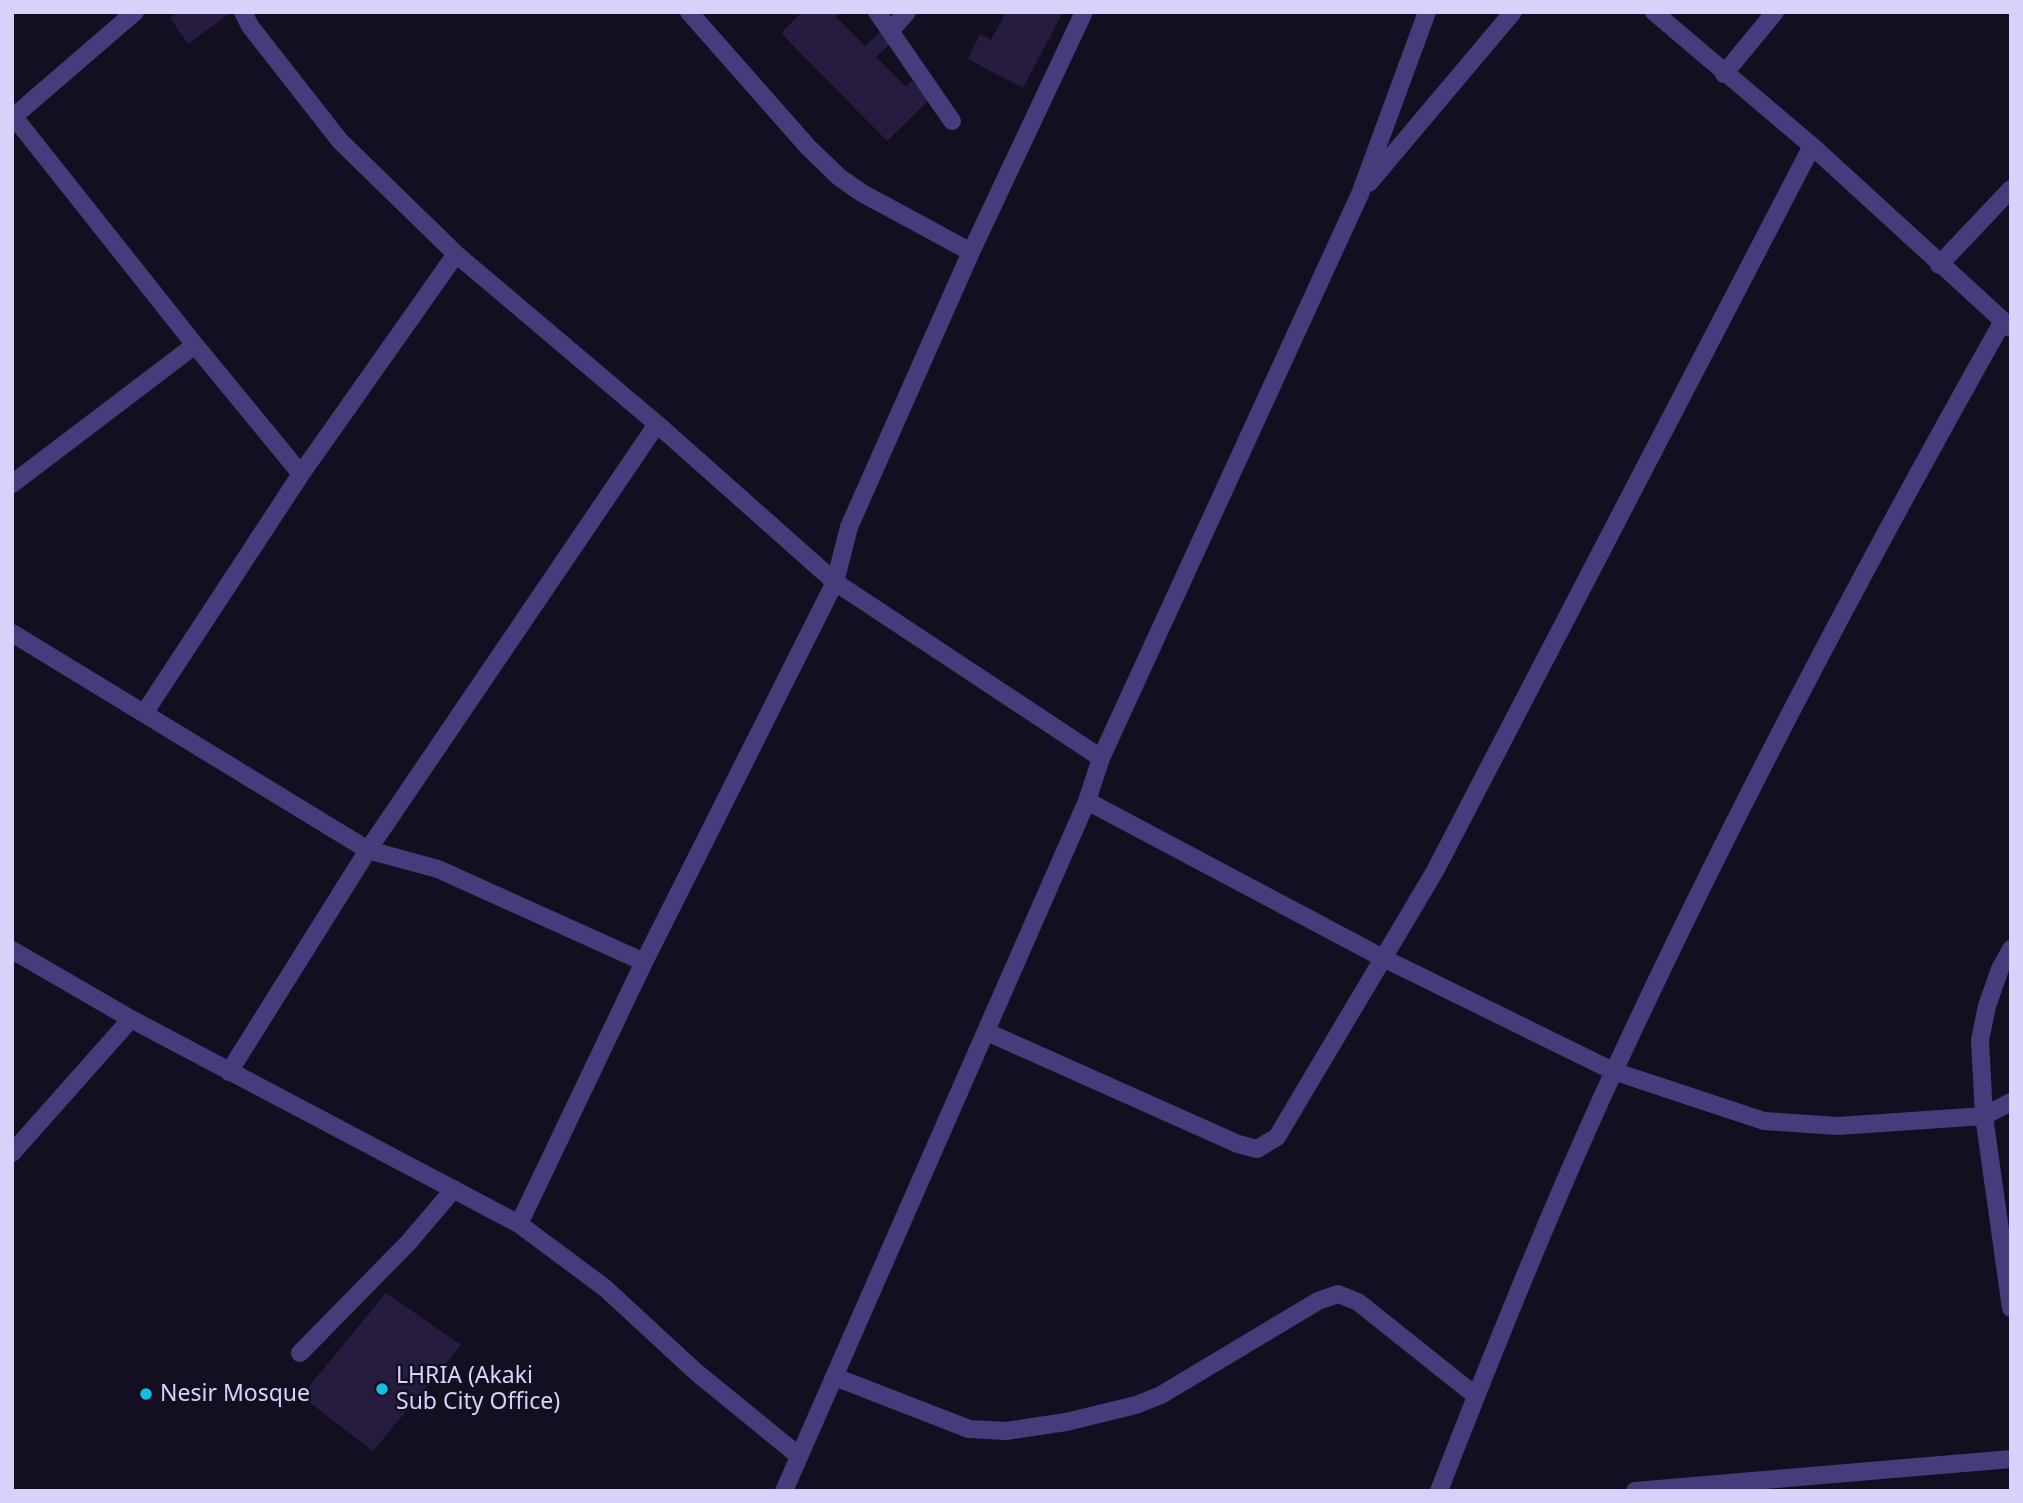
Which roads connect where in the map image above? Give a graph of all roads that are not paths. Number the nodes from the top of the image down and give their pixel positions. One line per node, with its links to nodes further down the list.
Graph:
1 (135, 12): 13 (street)
2 (243, 12): 19 (street)
3 (689, 12): 18 (street)
4 (877, 12): 11 (street)
5 (906, 12): 11 (street)
6 (1084, 12): 18 (street)
7 (1427, 12): 17 (street)
8 (1513, 12): 17 (street)
9 (1654, 12): 12 (street)
10 (1776, 12): 12 (street)
11 (892, 29): 14 (street)
12 (1724, 74): 15 (street)
13 (13, 117): 22 (street)
14 (953, 121)
15 (1812, 146): 20 (street); 34 (street)
16 (2011, 189): 20 (street)
17 (1360, 194): 29 (street)
18 (971, 252): 26 (street)
19 (456, 254): 23 (street); 24 (street)
20 (1940, 265): 21 (street)
21 (2007, 325): 38 (street)
22 (195, 345): 24 (street); 25 (street)
23 (657, 424): 26 (street); 31 (street)
24 (301, 474): 28 (street)
25 (12, 484)
26 (835, 582): 29 (street); 35 (street)
27 (12, 633): 28 (street)
28 (145, 712): 31 (street)
29 (1101, 758): 30 (street)
30 (1087, 801): 34 (street); 37 (street)
31 (368, 850): 35 (street); 39 (street)
32 (12, 950): 36 (street)
33 (2011, 950): 41 (street)
34 (1381, 957): 37 (street); 38 (street)
35 (644, 962): 44 (street)
36 (131, 1019): 39 (street); 42 (street)
37 (987, 1032): 47 (street)
38 (1614, 1071): 41 (street); 48 (street)
39 (229, 1072): 43 (street)
40 (2011, 1102): 41 (street)
41 (1984, 1116): 45 (street)
42 (12, 1153)
43 (454, 1189): 44 (street); 46 (street)
44 (519, 1224): 49 (street)
45 (2011, 1308)
46 (300, 1353)
47 (835, 1377): 48 (street); 49 (street)
48 (1476, 1396): 52 (street)
49 (799, 1456): 51 (street)
50 (2011, 1459): 53 (street)
51 (784, 1491)
52 (1438, 1491)
53 (1635, 1491)

